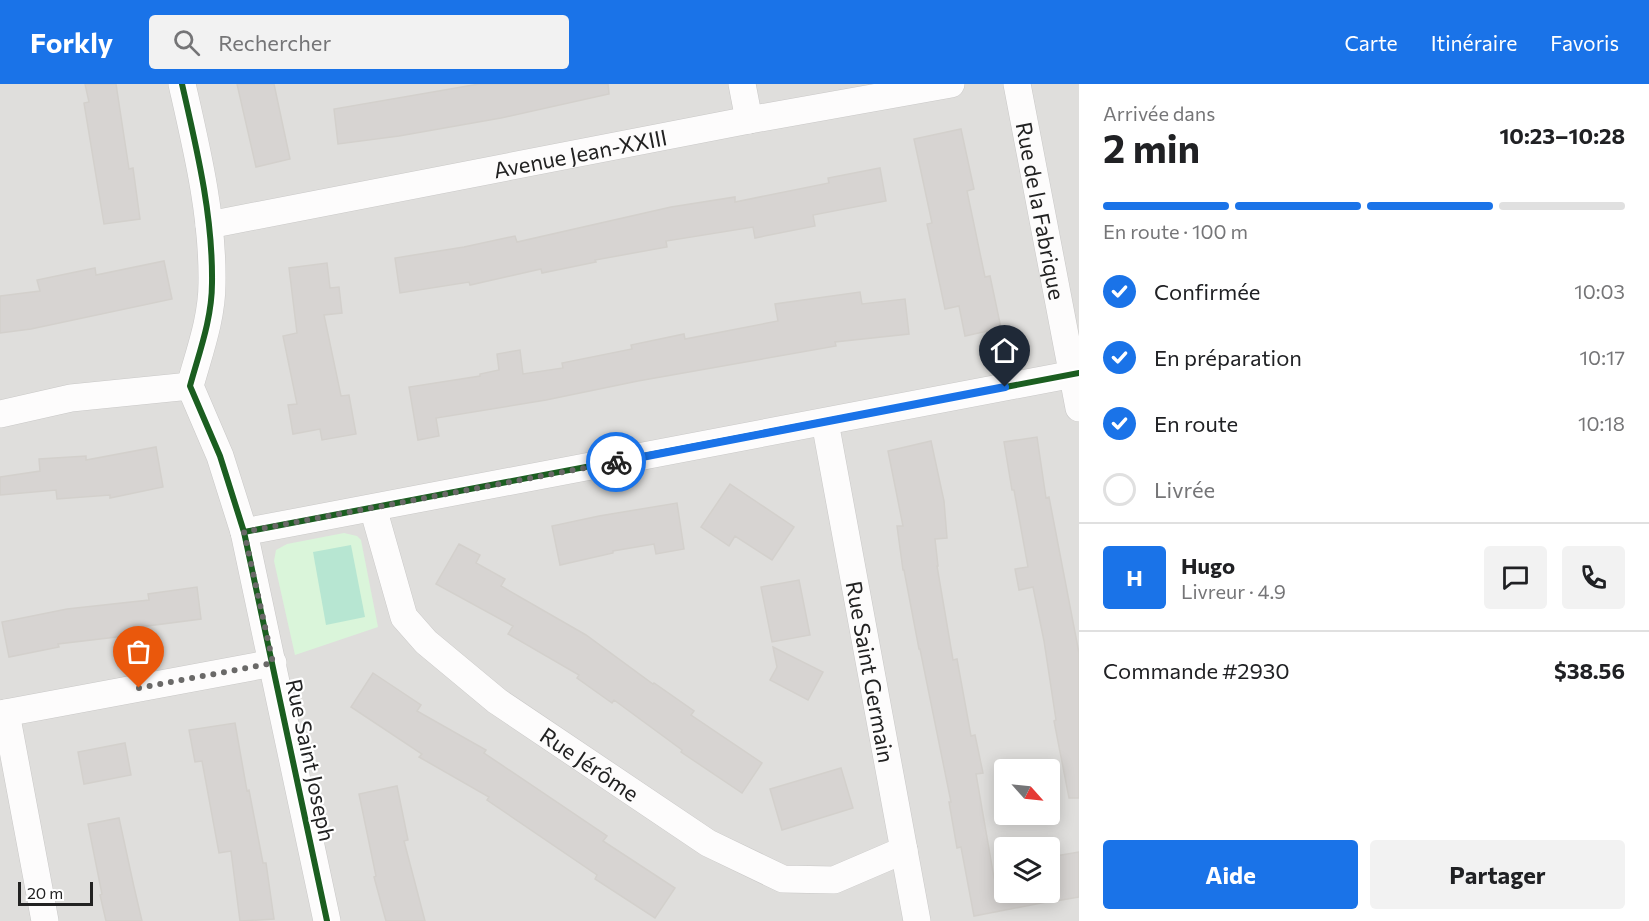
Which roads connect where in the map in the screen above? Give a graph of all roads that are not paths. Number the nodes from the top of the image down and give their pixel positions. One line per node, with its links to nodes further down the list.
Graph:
1 (182, 84): 6 (street)
2 (742, 84): 5 (street)
3 (951, 84): 5 (street, Avenue Jean-XXIII)
4 (1017, 84): 7 (street, Rue de la Fabrique)
5 (749, 120): 6 (street, Avenue Jean-XXIII)
6 (209, 225): 8 (street)
7 (1076, 374): 9 (street, Rue de la Fabrique); 11 (street)
8 (190, 386): 10 (street); 13 (street, Rue Saint Joseph)
9 (1079, 408)
10 (0, 414)
11 (825, 422): 12 (street); 16 (street, Rue Saint Germain)
12 (373, 508): 13 (street); 16 (street, Rue Jérôme)
13 (244, 532): 14 (street, Rue Saint Joseph)
14 (273, 663): 15 (street); 18 (street, Rue Saint Joseph)
15 (3, 713): 17 (street)
16 (904, 850): 19 (street, Rue Saint Germain)
17 (45, 921)
18 (327, 921)
19 (918, 921)

